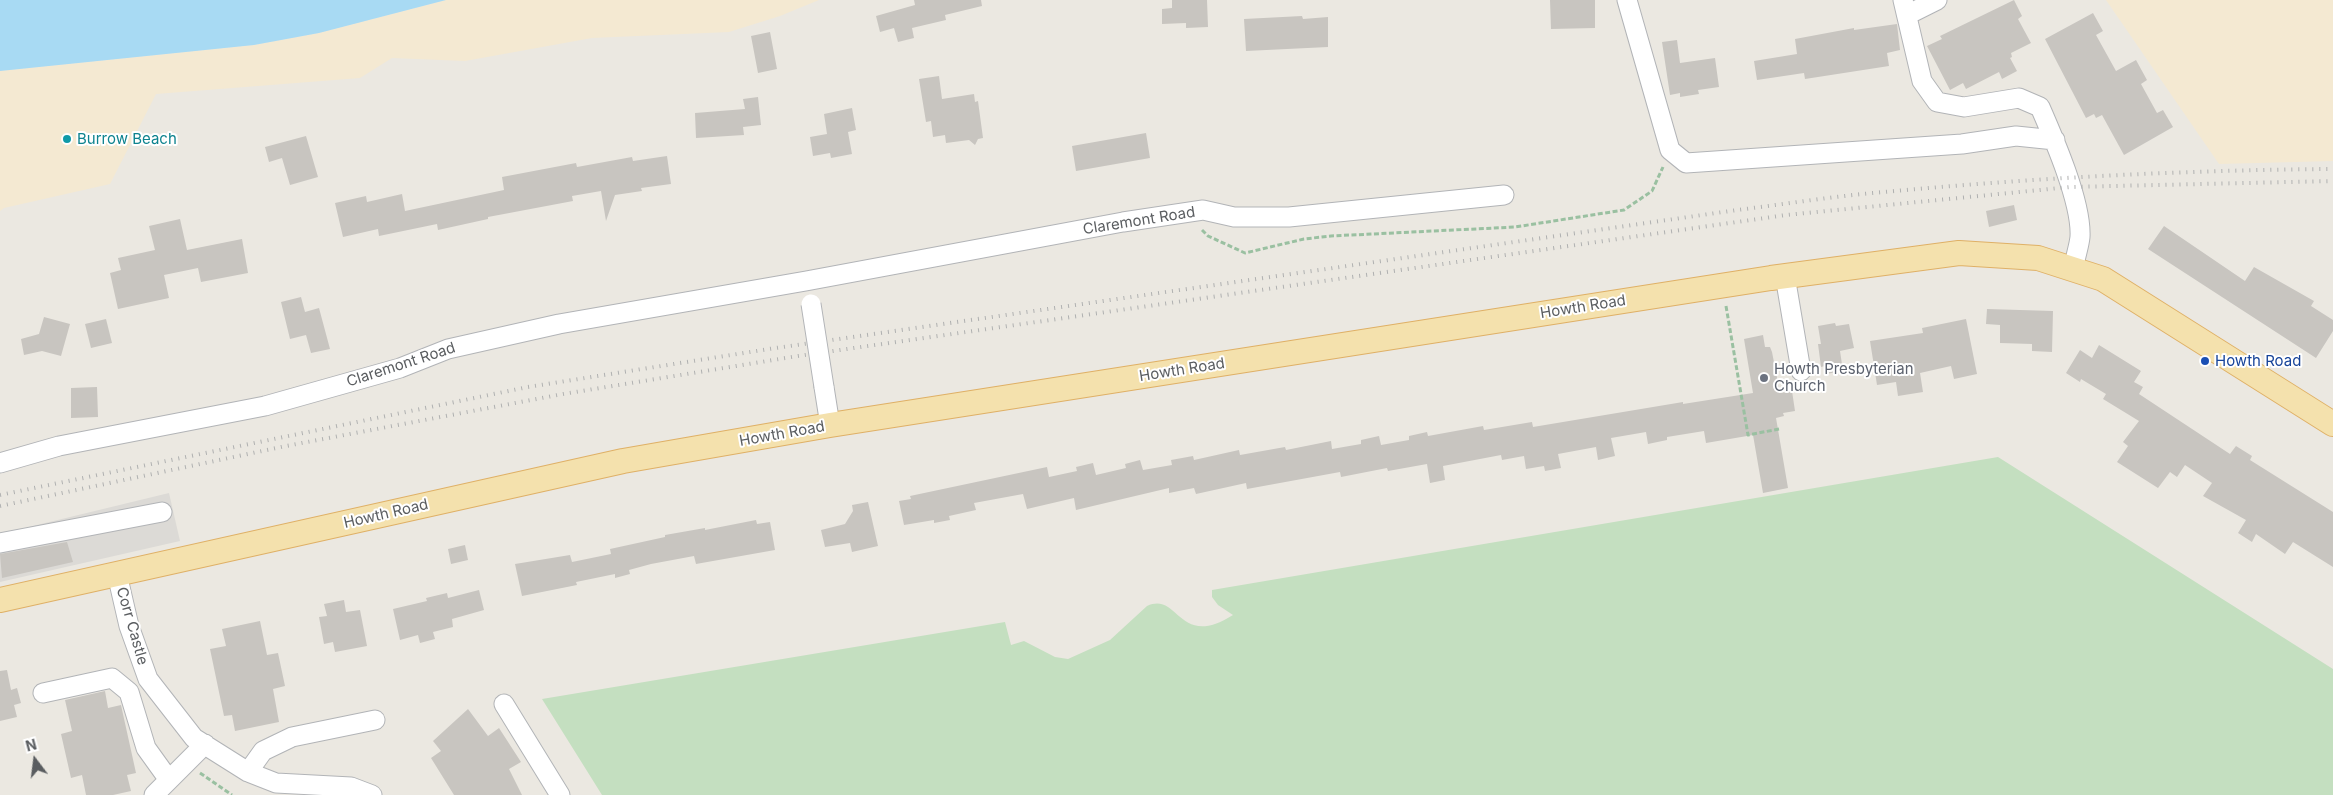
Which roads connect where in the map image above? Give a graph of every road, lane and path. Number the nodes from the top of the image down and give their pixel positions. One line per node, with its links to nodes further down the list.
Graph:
1 (1626, 0): 5 (street)
2 (1937, 0): 3 (street)
3 (1905, 8): 4 (street)
4 (2055, 140): 5 (street); 8 (street)
5 (1670, 150): 7 (path)
6 (1504, 195): 7 (street, Claremont Road)
7 (1187, 212): 10 (street, Claremont Road)
8 (2074, 267): 9 (main road, Howth Road); 13 (main road, Howth Road)
9 (1785, 276): 12 (street); 14 (main road, Howth Road)
10 (806, 282): 14 (street, bridge); 16 (street, Claremont Road)
11 (1725, 303): 15 (path)
12 (1801, 371)
13 (2333, 424)
14 (830, 425): 19 (main road, Howth Road)
15 (1779, 429)
16 (0, 463)
17 (162, 512): 18 (street)
18 (0, 543)
19 (117, 574): 20 (main road, Howth Road); 24 (street, Corr Castle)
20 (0, 600)
21 (43, 693): 27 (street)
22 (504, 704): 31 (street)
23 (375, 720): 26 (street)
24 (205, 744): 25 (street); 26 (street, Corr Castle)
25 (188, 760): 27 (street); 29 (path)
26 (248, 772): 30 (street, Corr Castle)
27 (169, 780): 28 (street)
28 (154, 795)
29 (232, 795)
30 (372, 795)
31 (560, 795)

